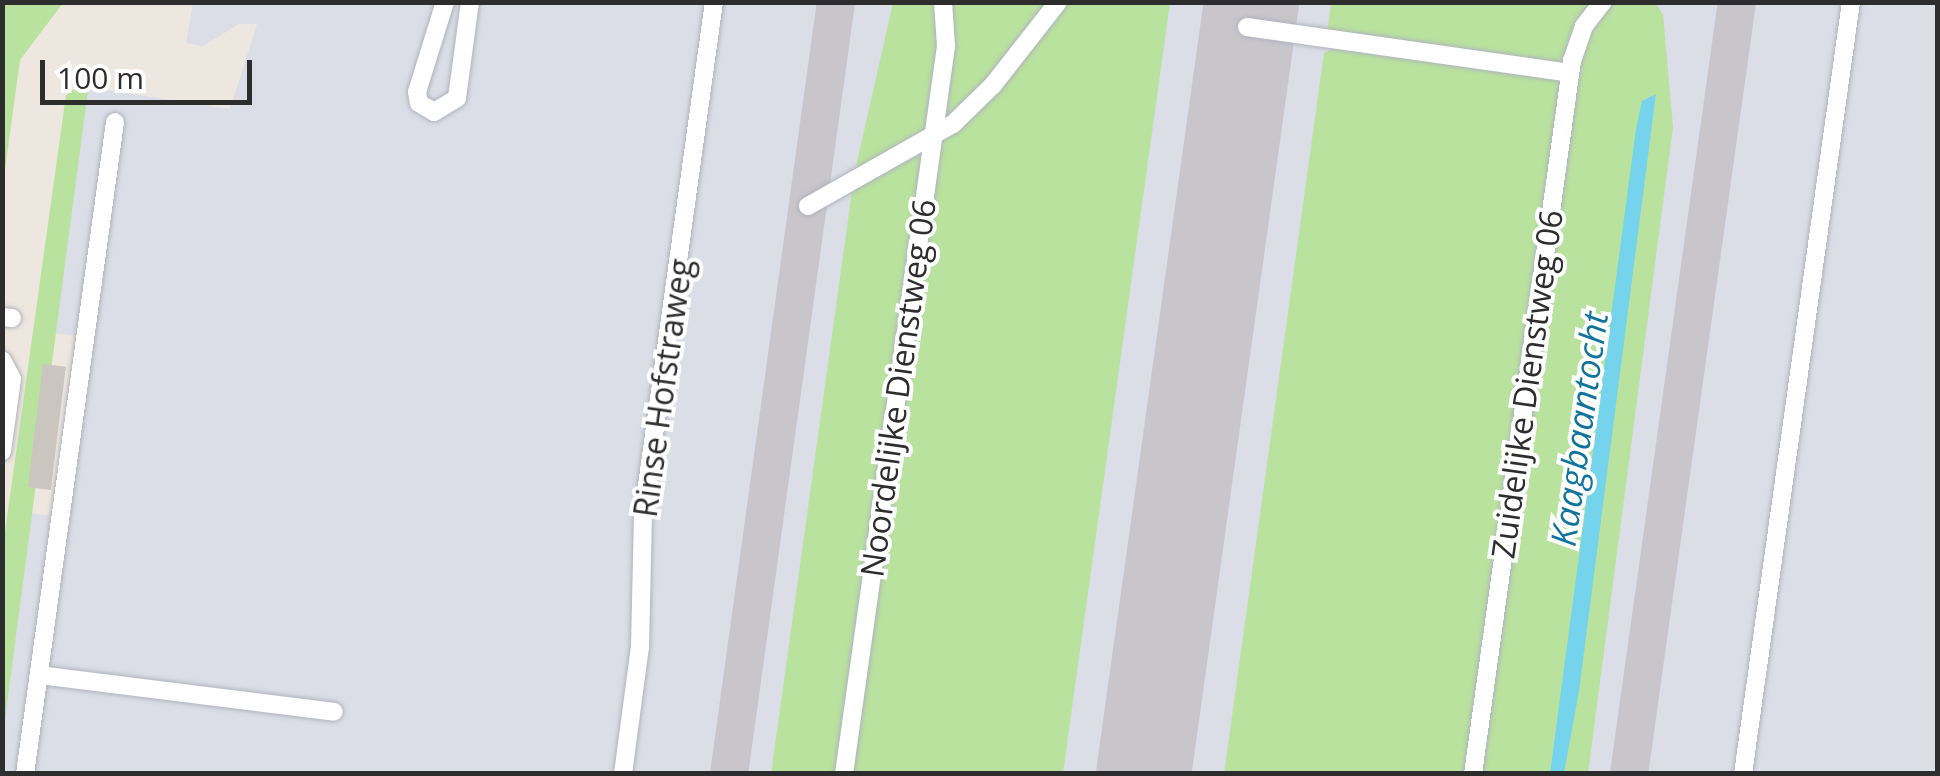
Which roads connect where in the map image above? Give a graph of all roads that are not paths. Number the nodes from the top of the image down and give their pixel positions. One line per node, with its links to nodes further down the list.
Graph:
1 (445, 2): 2 (street)
2 (470, 2)
3 (714, 2): 18 (street, Rinse Hofstraweg)
4 (943, 2): 11 (street, Noordelijke Dienstweg 06)
5 (1058, 2): 11 (street)
6 (1602, 2): 9 (street, Zuidelijke Dienstweg 06)
7 (1851, 2): 21 (street)
8 (1247, 27): 9 (street)
9 (1570, 73): 20 (street, Zuidelijke Dienstweg 06)
10 (115, 122): 15 (street)
11 (933, 139): 12 (street); 19 (street, Noordelijke Dienstweg 06)
12 (808, 206)
13 (2, 360): 14 (street)
14 (2, 451)
15 (38, 675): 16 (street); 17 (street)
16 (334, 712)
17 (25, 774)
18 (623, 774)
19 (844, 774)
20 (1472, 774)
21 (1744, 774)

